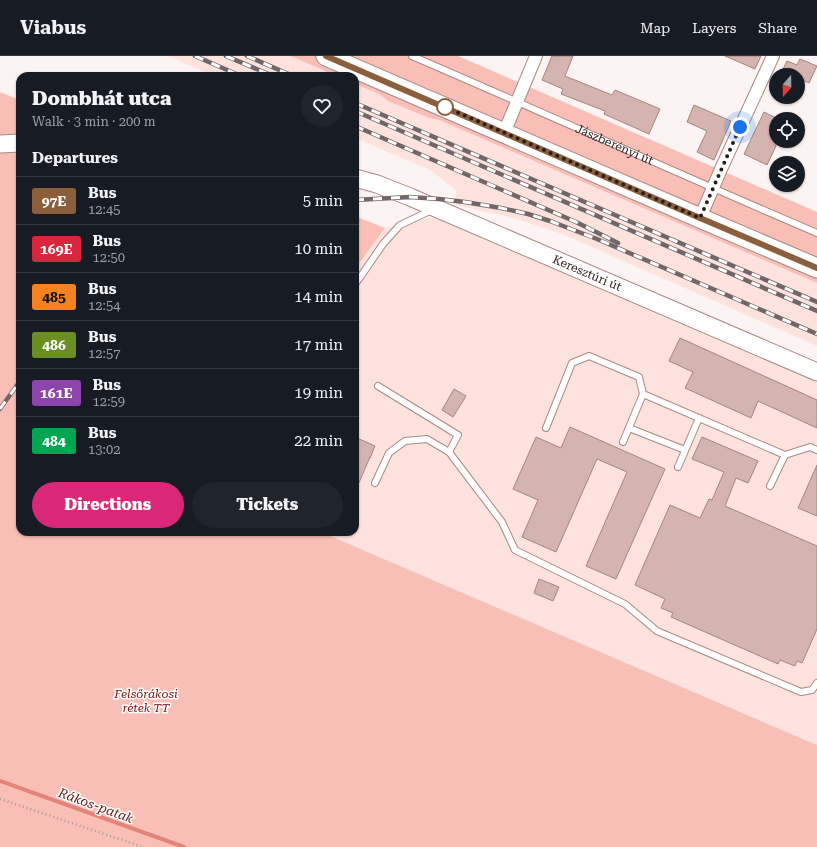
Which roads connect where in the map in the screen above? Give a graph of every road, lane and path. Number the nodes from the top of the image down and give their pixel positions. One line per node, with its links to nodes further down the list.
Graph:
1 (326, 56): 6 (main road)
2 (412, 56): 5 (lane, Jászberényi út)
3 (536, 56): 5 (street)
4 (773, 56): 10 (street)
5 (517, 101): 6 (street); 10 (lane, Jászberényi út)
6 (504, 133): 12 (main road)
7 (16, 143): 8 (main road)
8 (0, 144)
9 (359, 179): 11 (main road, Keresztúri út)
10 (713, 188): 12 (street); 13 (lane, Jászberényi út)
11 (436, 209): 15 (lane); 16 (main road, Keresztúri út)
12 (700, 218): 14 (main road)
13 (817, 233)
14 (817, 268)
15 (359, 279)
16 (817, 372)
17 (378, 386): 25 (lane)
18 (643, 394): 19 (lane); 20 (lane); 21 (lane)
19 (699, 418): 23 (lane); 26 (lane)
20 (546, 428)
21 (629, 428): 22 (lane); 23 (lane)
22 (623, 442)
23 (684, 450): 27 (lane)
24 (817, 450): 26 (lane)
25 (449, 452): 28 (lane); 30 (lane)
26 (785, 455): 29 (lane)
27 (678, 467)
28 (375, 483)
29 (770, 486)
30 (817, 683)
31 (0, 799): 32 (path)
32 (143, 847)

